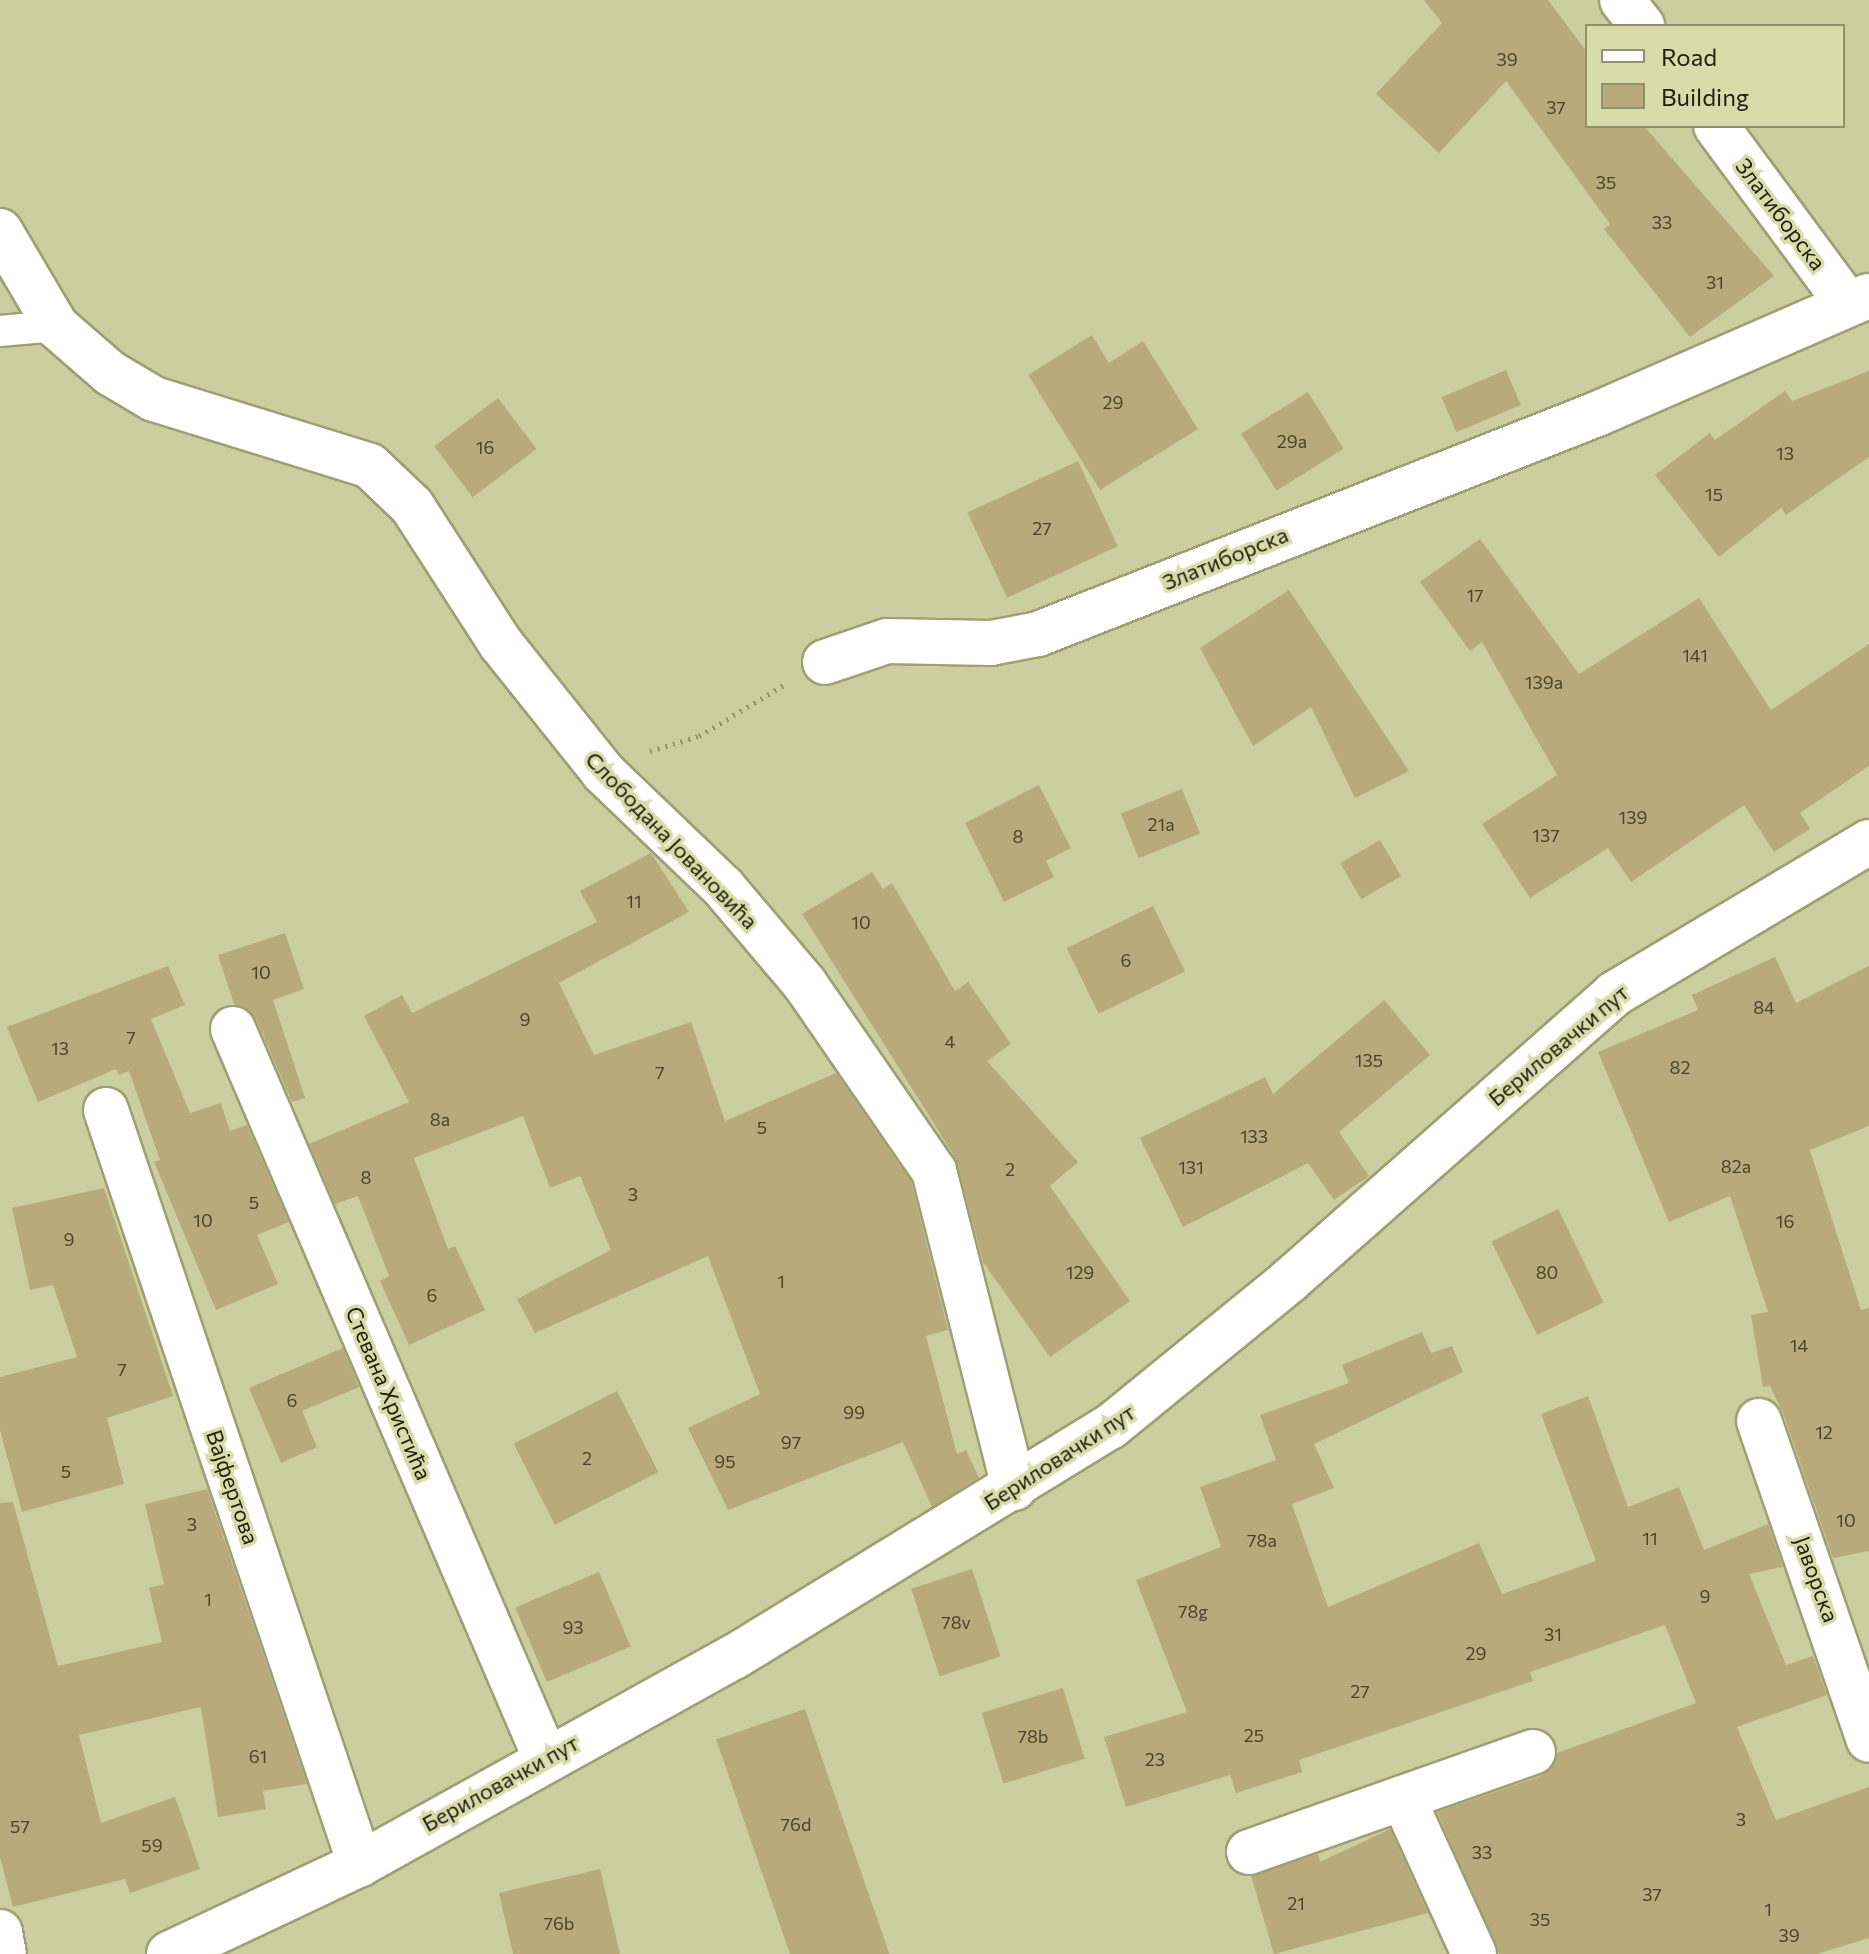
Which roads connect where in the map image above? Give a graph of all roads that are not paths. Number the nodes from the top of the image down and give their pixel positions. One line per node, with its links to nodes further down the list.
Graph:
1 (1622, 0): 2 (street)
2 (1640, 24)
3 (1718, 128): 5 (street, Златиборска)
4 (0, 231): 6 (street, Слободана Јовановића)
5 (1858, 299): 8 (street, Златиборска)
6 (56, 326): 7 (lane); 13 (street, Слободана Јовановића)
7 (0, 331)
8 (825, 662)
9 (1869, 842): 13 (street, Бериловачки пут)
10 (233, 1029): 16 (street, Стевана Христића)
11 (106, 1110): 19 (street, Вајфертова)
12 (1759, 1421): 14 (street, Јаворска)
13 (1014, 1488): 16 (street, Бериловачки пут)
14 (1869, 1740)
15 (1533, 1752): 17 (street)
16 (545, 1757): 19 (street, Бериловачки пут)
17 (1403, 1798): 18 (street); 23 (street)
18 (1249, 1852)
19 (360, 1864): 22 (street, Бериловачки пут)
20 (0, 1932): 21 (street)
21 (4, 1954)
22 (169, 1954)
23 (1474, 1954)

